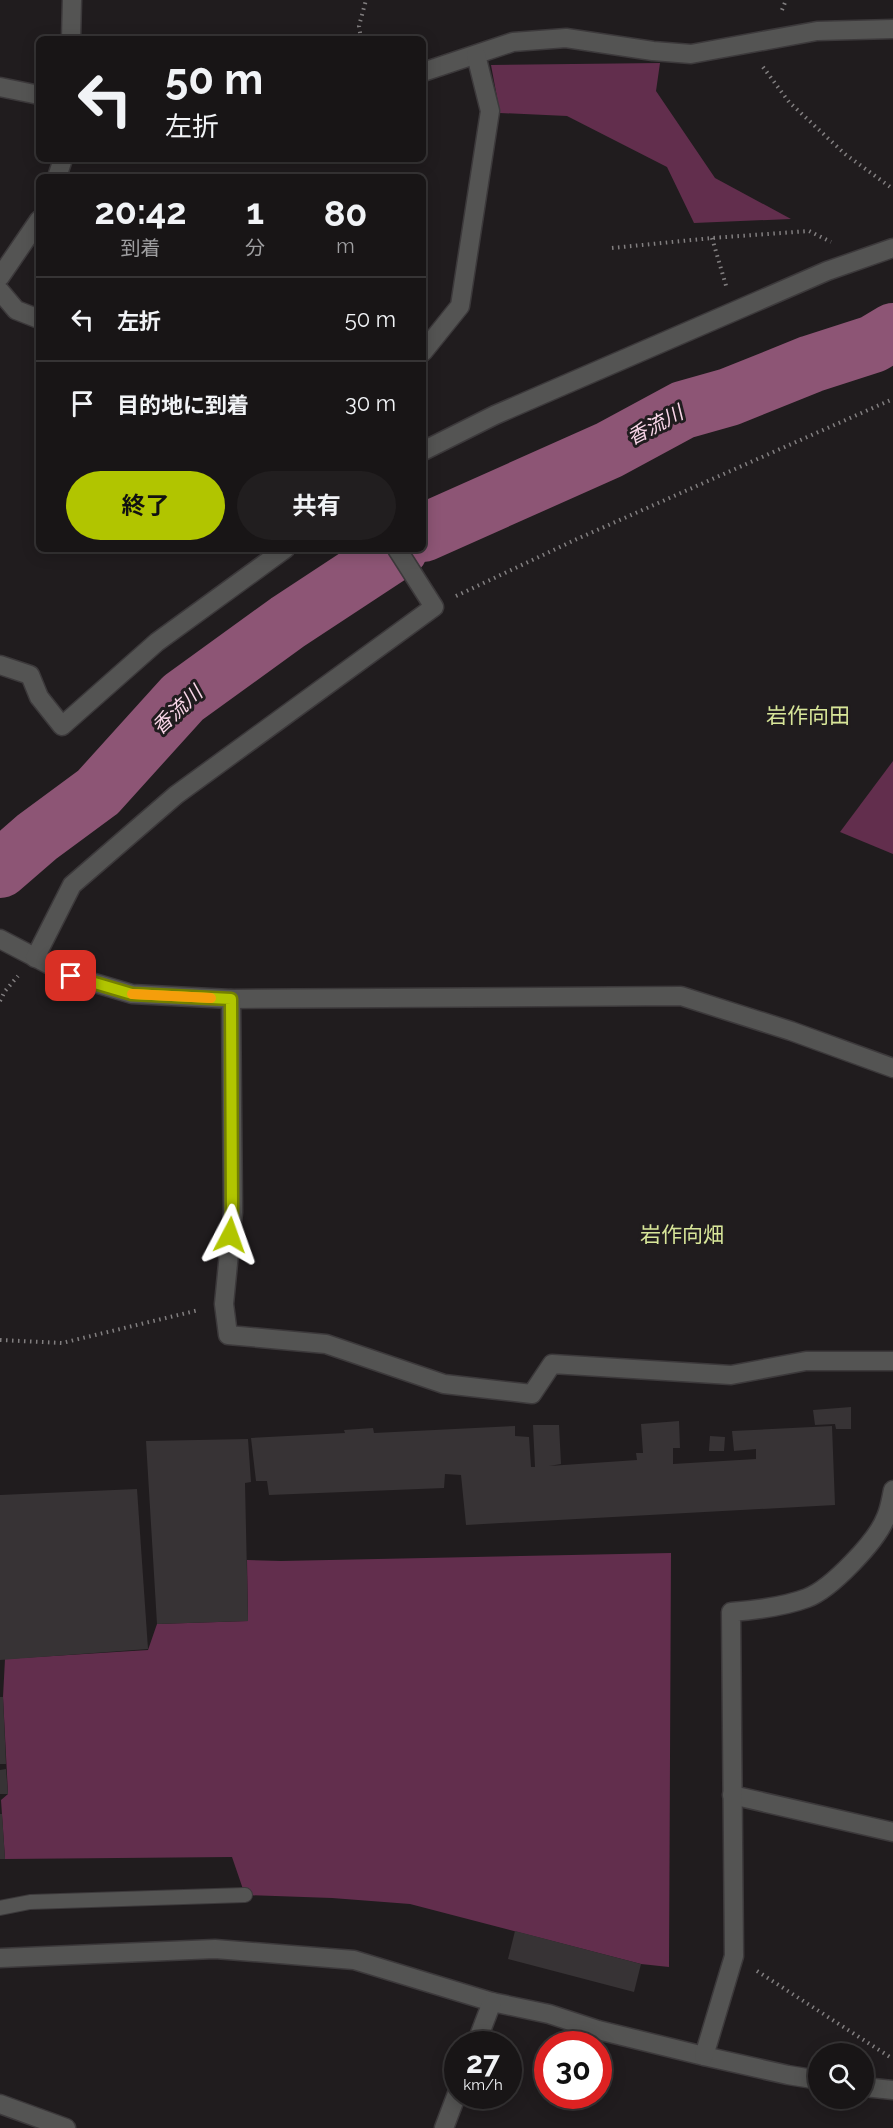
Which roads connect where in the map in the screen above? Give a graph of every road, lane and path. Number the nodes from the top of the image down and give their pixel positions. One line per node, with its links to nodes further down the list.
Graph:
1 (72, 0): 4 (street)
2 (366, 0): 5 (path)
3 (893, 29): 6 (street)
4 (71, 36)
5 (361, 36)
6 (746, 44): 7 (street); 11 (path)
7 (476, 55): 8 (street); 21 (street)
8 (426, 71)
9 (0, 87): 10 (street)
10 (36, 94)
11 (893, 189)
12 (36, 224): 17 (street)
13 (712, 238): 14 (path); 16 (path); 19 (path)
14 (612, 248)
15 (893, 248): 16 (street)
16 (864, 259): 19 (street)
17 (0, 277)
18 (0, 291): 20 (street)
19 (733, 312): 23 (street)
20 (36, 317)
21 (426, 348)
22 (893, 399): 26 (path)
23 (426, 450)
24 (281, 552): 27 (street)
25 (399, 552): 26 (street)
26 (434, 607): 29 (street)
27 (0, 665)
28 (0, 939): 29 (street)
29 (35, 958): 30 (street)
30 (231, 999): 31 (street); 32 (street)
31 (893, 1068)
32 (224, 1304): 33 (path); 34 (street)
33 (0, 1340)
34 (893, 1360)
35 (893, 1490): 36 (street)
36 (732, 1795): 37 (street); 40 (street)
37 (893, 1832)
38 (245, 1895): 39 (lane)
39 (0, 1908)
40 (734, 1956): 44 (street); 45 (path)
41 (0, 1958): 42 (street)
42 (492, 2002): 43 (street); 44 (street)
43 (481, 2031)
44 (704, 2056): 46 (street)
45 (893, 2059)
46 (808, 2078)
47 (874, 2088): 48 (street)
48 (893, 2090)
49 (0, 2104): 51 (street)
50 (451, 2109): 52 (street)
51 (66, 2128)
52 (444, 2128)

